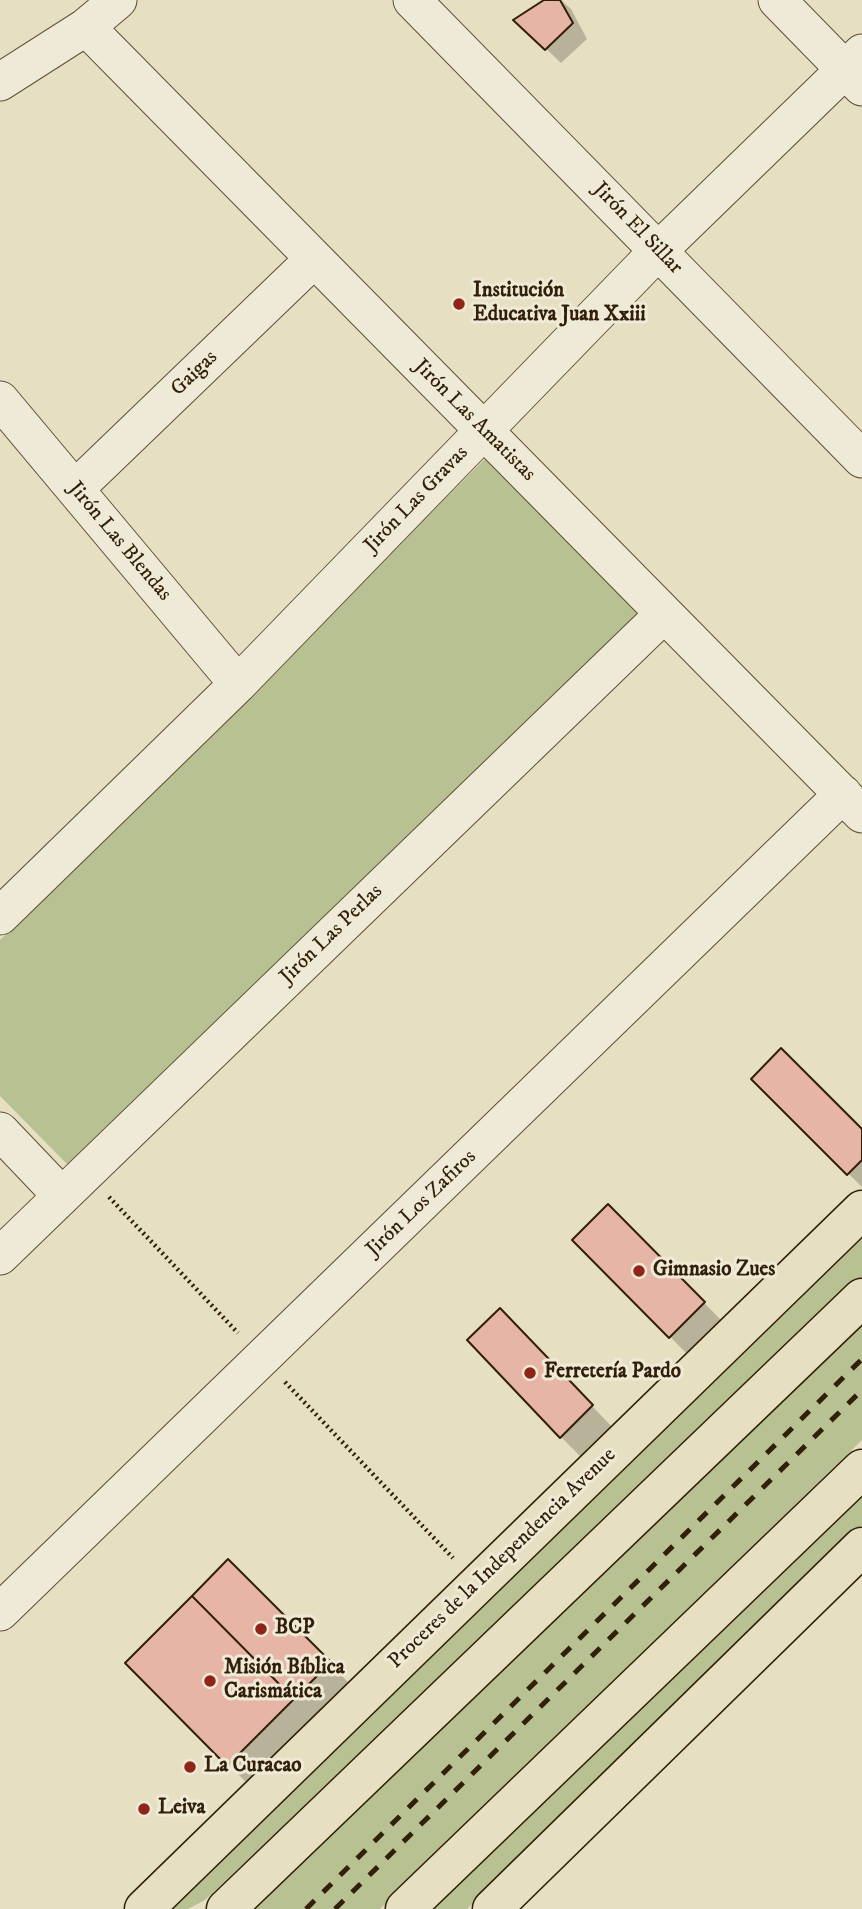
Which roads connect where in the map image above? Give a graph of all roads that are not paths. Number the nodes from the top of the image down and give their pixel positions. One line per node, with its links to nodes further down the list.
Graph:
1 (118, 0): 4 (street)
2 (412, 0): 7 (street, Jirón El Sillar)
3 (777, 0): 5 (street)
4 (86, 27): 6 (street); 8 (street, Jirón Las Amatistas)
5 (856, 70): 7 (street, Jirón Las Gravas)
6 (3, 74)
7 (658, 251): 10 (street, Jirón Las Gravas); 11 (street, Jirón El Sillar)
8 (314, 259): 10 (street, Jirón Las Amatistas); 12 (street, Gaigas)
9 (0, 400): 12 (street, Jirón Las Blendas)
10 (484, 431): 13 (street, Jirón Las Amatistas); 14 (street, Jirón Las Gravas)
11 (862, 459)
12 (75, 489): 14 (street, Jirón Las Blendas)
13 (664, 614): 15 (street, Jirón Las Amatistas); 18 (street, Jirón Las Perlas)
14 (238, 684): 16 (street, Jirón Las Gravas)
15 (853, 804): 24 (street, Jirón Los Zafiros)
16 (0, 916)
17 (0, 1131): 18 (street)
18 (62, 1196): 20 (street, Jirón Las Perlas)
19 (862, 1210): 25 (main road, Proceres de la Independencia Avenue)
20 (0, 1256)
21 (862, 1298): 26 (main road)
22 (862, 1469): 27 (main road)
23 (862, 1547): 28 (main road)
24 (0, 1612)
25 (145, 1909)
26 (226, 1909)
27 (405, 1909)
28 (492, 1909)

